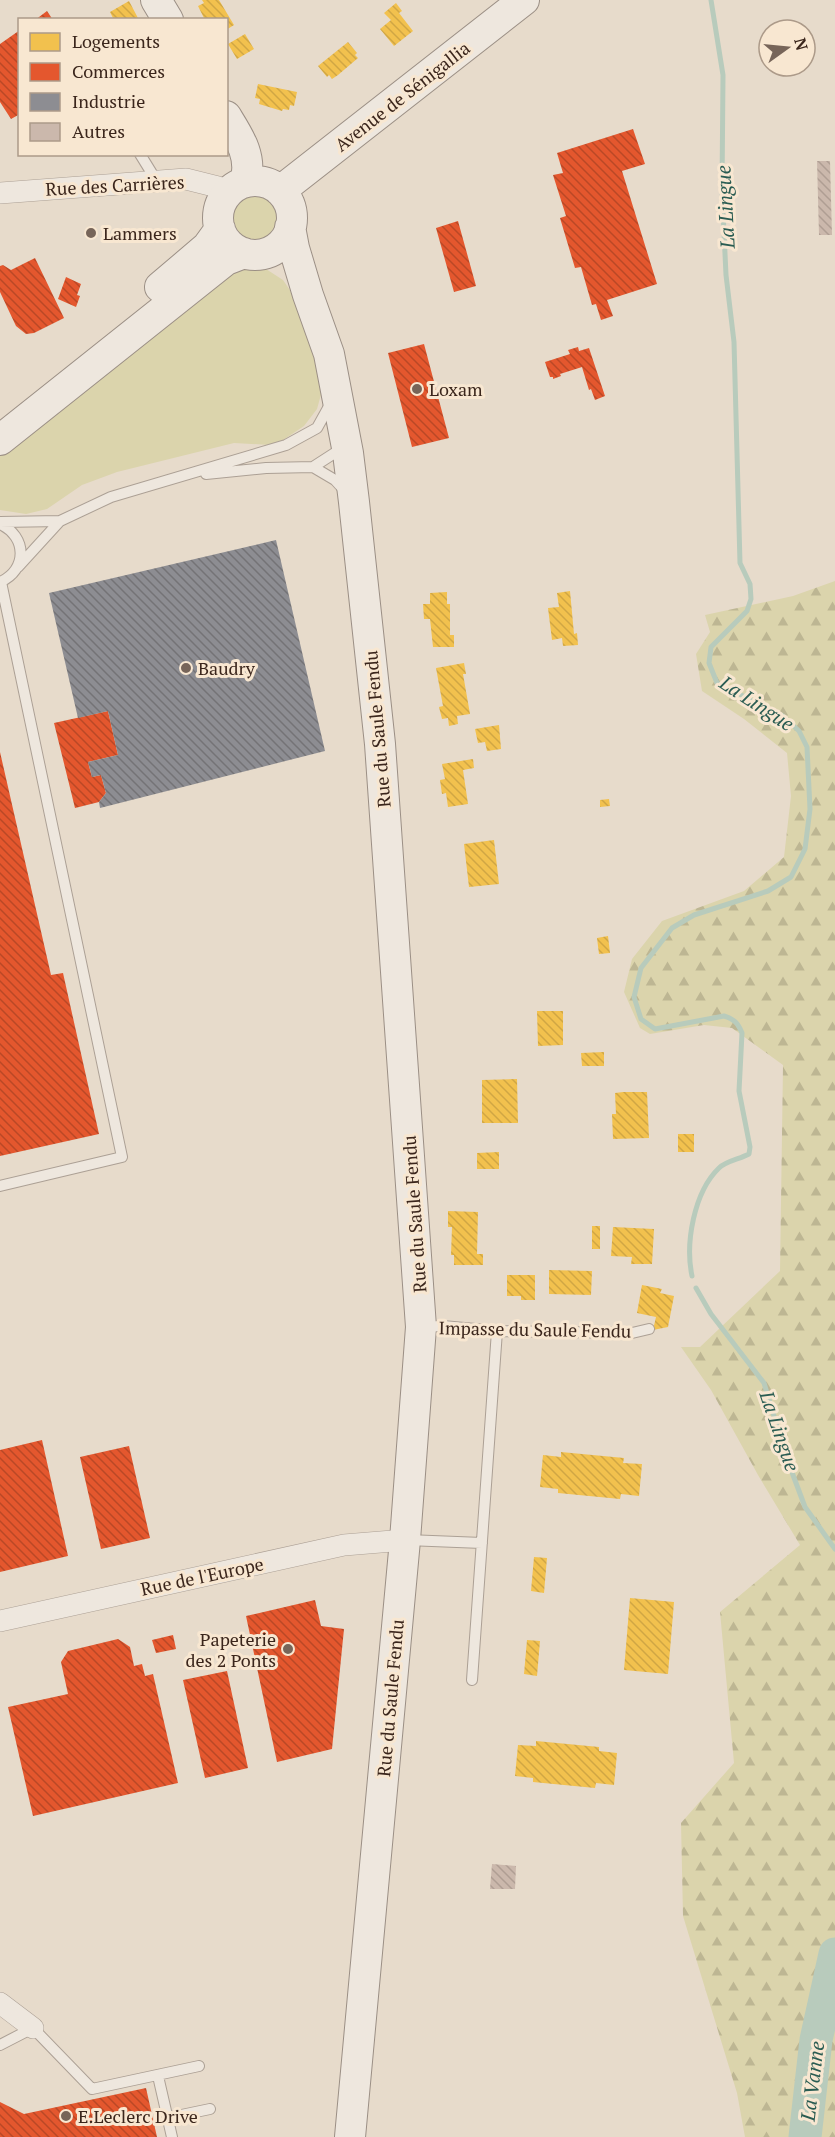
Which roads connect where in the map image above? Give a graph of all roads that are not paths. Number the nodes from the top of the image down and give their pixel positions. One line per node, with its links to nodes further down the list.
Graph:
1 (156, 0): 3 (street)
2 (524, 0): 8 (street, Avenue de Sénigallia)
3 (167, 18)
4 (228, 119): 7 (street)
5 (141, 156): 6 (lane)
6 (156, 180): 7 (street, Rue des Carrières); 9 (street, Rue des Carrières)
7 (236, 188): 8 (street); 11 (street)
8 (280, 191): 10 (street)
9 (0, 193)
10 (290, 227): 12 (street); 13 (street, Rue du Saule Fendu)
11 (220, 229): 12 (street); 15 (street)
12 (255, 253): 13 (street, Rue du Saule Fendu); 16 (street)
13 (308, 295): 14 (street, Rue du Saule Fendu)
14 (336, 393): 17 (street, Rue du Saule Fendu); 19 (lane)
15 (0, 416)
16 (0, 440)
17 (346, 446): 18 (lane); 20 (street, Rue du Saule Fendu)
18 (313, 467): 19 (lane); 20 (lane)
19 (182, 476): 21 (lane)
20 (354, 502): 26 (street, Rue du Saule Fendu)
21 (60, 520): 22 (lane); 23 (lane)
22 (0, 523): 23 (lane)
23 (18, 567): 24 (lane)
24 (1, 582): 25 (lane)
25 (0, 1186)
26 (421, 1327): 28 (lane, Impasse du Saule Fendu); 29 (street, Rue du Saule Fendu)
27 (649, 1329): 28 (lane, Impasse du Saule Fendu)
28 (497, 1331): 30 (lane)
29 (405, 1540): 30 (lane); 31 (street, Rue de l'Europe); 41 (street, Rue du Saule Fendu)
30 (482, 1543): 32 (lane)
31 (0, 1621)
32 (472, 1680)
33 (0, 2003): 34 (street)
34 (33, 2028): 35 (lane); 37 (lane)
35 (0, 2045)
36 (199, 2066): 37 (lane)
37 (158, 2076): 39 (lane)
38 (210, 2109): 39 (lane)
39 (168, 2118): 40 (lane)
40 (172, 2137)
41 (350, 2137)

